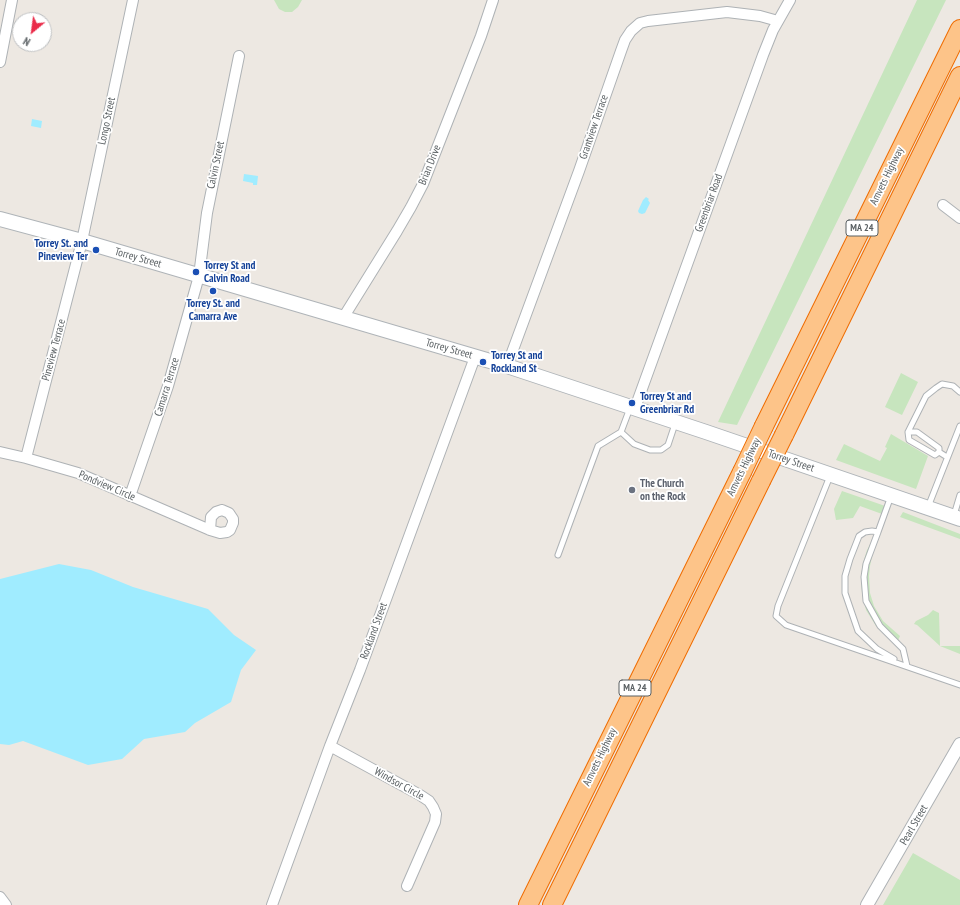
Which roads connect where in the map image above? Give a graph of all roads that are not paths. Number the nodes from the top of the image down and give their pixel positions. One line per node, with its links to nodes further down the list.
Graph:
1 (12, 0): 8 (street)
2 (133, 0): 13 (street, Longo Street)
3 (493, 0): 15 (street, Brian Drive)
4 (790, 0): 5 (street, Greenbriar Road)
5 (778, 21): 17 (street, Grantview Terrace); 19 (street, Greenbriar Road)
6 (960, 29): 45 (highway, Amvets Highway / MA 24, bridge)
7 (239, 56): 14 (street, Calvin Street)
8 (0, 62)
9 (960, 76): 46 (highway, Amvets Highway / MA 24, bridge)
10 (943, 205): 11 (street)
11 (960, 218)
12 (0, 219): 13 (main road, Torrey Street)
13 (82, 241): 14 (main road, Torrey Street); 27 (street, Pineview Terrace)
14 (199, 276): 15 (main road, Torrey Street); 30 (street, Camarra Terrace)
15 (343, 318): 16 (main road, Torrey Street)
16 (475, 357): 17 (main road, Torrey Street); 40 (street, Rockland Street)
17 (507, 366): 19 (main road, Torrey Street)
18 (960, 392): 23 (lane)
19 (632, 407): 20 (main road, Torrey Street); 22 (lane)
20 (676, 422): 22 (lane); 28 (main road, Torrey Street)
21 (960, 426): 26 (lane)
22 (622, 432): 36 (lane)
23 (908, 432): 25 (lane); 25 (lane)
24 (0, 452): 27 (street, Pondview Circle)
25 (939, 452): 26 (lane)
26 (947, 457): 32 (lane)
27 (26, 458): 30 (street, Pondview Circle)
28 (830, 475): 31 (main road, Torrey Street); 37 (lane)
29 (960, 495): 33 (lane)
30 (130, 496): 34 (street, Pondview Circle)
31 (892, 496): 32 (main road, Torrey Street); 35 (lane)
32 (928, 508): 33 (main road, Torrey Street)
33 (957, 518)
34 (210, 530)
35 (878, 532): 37 (lane); 37 (lane)
36 (558, 555)
37 (907, 666): 38 (lane)
38 (960, 685)
39 (960, 744): 47 (street, Pearl Street)
40 (330, 746): 41 (street, Windsor Circle); 44 (street, Rockland Street)
41 (407, 886)
42 (0, 897): 43 (street)
43 (6, 905)
44 (272, 905)
45 (528, 905)
46 (552, 905)
47 (867, 905)

